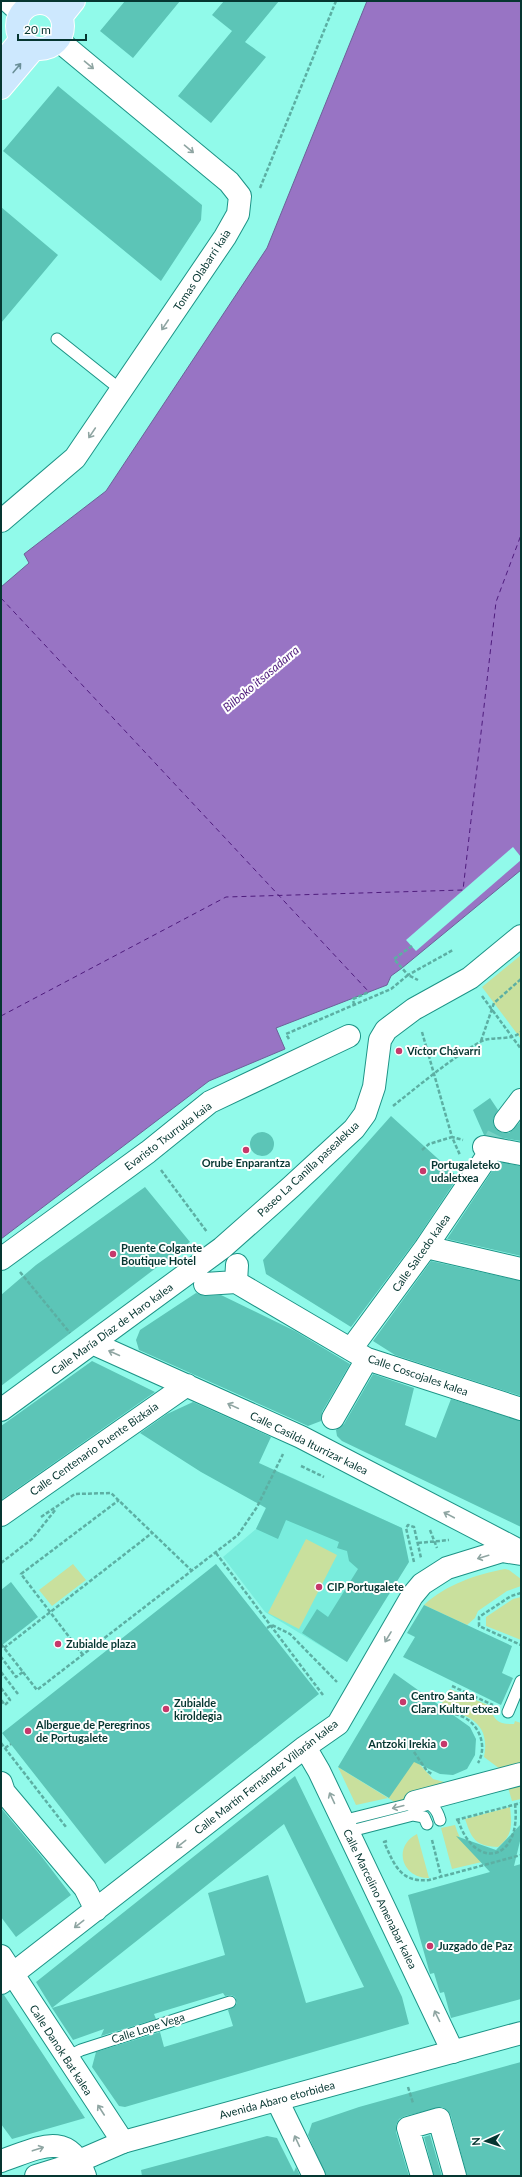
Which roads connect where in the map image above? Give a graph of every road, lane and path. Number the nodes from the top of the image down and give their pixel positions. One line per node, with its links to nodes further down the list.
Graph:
1 (336, 1): 8 (path)
2 (60, 6): 3 (main road); 4 (main road)
3 (14, 7): 5 (main road)
4 (59, 41): 5 (main road); 10 (street, Tomas Olabarri kaia, one-way to 10)
5 (27, 44): 6 (main road); 7 (main road, one-way to 5)
6 (1, 64)
7 (1, 88)
8 (259, 192)
9 (58, 339): 10 (lane)
10 (121, 390): 11 (street, Tomas Olabarri kaia, one-way to 11)
11 (1, 521)
12 (521, 936): 40 (street, Paseo La Canilla pasealekua)
13 (412, 946): 15 (path)
14 (453, 950): 15 (path)
15 (408, 975): 17 (path); 18 (path)
16 (521, 980): 23 (path)
17 (422, 982)
18 (396, 985): 19 (path); 22 (path)
19 (399, 990)
20 (369, 992): 22 (path)
21 (479, 992): 23 (path)
22 (354, 1005): 26 (path)
23 (492, 1009): 28 (path); 29 (path)
24 (422, 1029): 31 (path)
25 (521, 1032): 28 (path)
26 (286, 1034)
27 (349, 1036): 38 (street, Evaristo Txurruka kaia)
28 (512, 1036): 29 (path); 30 (path)
29 (481, 1041): 31 (path)
30 (521, 1049)
31 (434, 1073): 33 (path); 35 (path)
32 (521, 1100): 34 (street)
33 (390, 1108)
34 (505, 1121)
35 (452, 1137): 36 (path); 37 (path)
36 (422, 1150)
37 (486, 1151): 39 (street); 41 (street, Calle Salcedo kalea)
38 (148, 1152): 40 (path); 42 (street, Evaristo Txurruka kaia)
39 (521, 1154)
40 (216, 1243): 45 (street, Calle María Díaz de Haro kalea)
41 (426, 1247): 43 (street); 46 (street, Calle Salcedo kalea)
42 (4, 1257): 45 (path)
43 (521, 1269)
44 (205, 1284): 46 (street, Calle Coscojales kalea)
45 (83, 1341): 47 (street, Calle Casilda Iturrizar kalea, one-way to 45); 49 (street, Calle María Díaz de Haro kalea)
46 (359, 1354): 48 (street, Calle Coscojales kalea); 50 (street, Calle Salcedo kalea)
47 (187, 1384): 53 (street, Calle Centenario Puente Bizkaia); 58 (street, Calle Casilda Iturrizar kalea, one-way to 47)
48 (521, 1409)
49 (1, 1410)
50 (333, 1418)
51 (284, 1453): 57 (path)
52 (119, 1500): 54 (path); 61 (path); 64 (path)
53 (1, 1515)
54 (152, 1533): 62 (path); 64 (path)
55 (444, 1540): 56 (path)
56 (418, 1543): 59 (path); 60 (path)
57 (216, 1553): 62 (path); 65 (path)
58 (521, 1553): 85 (street, Calle Martín Fernández Villarán kalea, one-way to 85)
59 (413, 1560)
60 (421, 1560)
61 (1, 1563)
62 (192, 1571): 70 (path)
63 (521, 1594): 68 (path)
64 (51, 1612): 69 (path); 70 (path)
65 (272, 1625): 66 (path); 75 (path); 79 (path)
66 (267, 1628)
67 (1, 1644): 69 (path)
68 (521, 1645)
69 (4, 1648): 73 (path)
70 (83, 1655): 73 (path)
71 (1, 1657): 73 (path)
72 (1, 1672): 78 (path)
73 (23, 1672)
74 (521, 1681): 82 (lane)
75 (339, 1683)
76 (452, 1686): 82 (path)
77 (1, 1688): 80 (path)
78 (18, 1694)
79 (323, 1695)
80 (1, 1700)
81 (437, 1712): 87 (path)
82 (508, 1712)
83 (1, 1743): 86 (path)
84 (11, 1744): 86 (path)
85 (305, 1746): 97 (street, Calle Marcelino Amenabar kalea, one-way to 85); 105 (street, Calle Martín Fernández Villarán kalea, one-way to 105)
86 (5, 1748): 98 (path)
87 (482, 1748)
88 (414, 1752): 90 (path)
89 (521, 1774): 92 (street)
90 (434, 1776)
91 (1, 1783): 105 (street)
92 (415, 1802): 94 (lane); 97 (lane, one-way to 97)
93 (515, 1804): 100 (path)
94 (440, 1820)
95 (458, 1820): 100 (path)
96 (427, 1824): 97 (lane)
97 (345, 1826): 109 (street, Calle Marcelino Amenabar kalea, one-way to 97)
98 (68, 1831)
99 (431, 1834): 104 (path)
100 (497, 1854): 102 (path)
101 (521, 1854): 102 (path)
102 (499, 1860): 104 (path)
103 (392, 1872): 104 (path)
104 (441, 1876)
105 (96, 1910): 106 (street, Calle Martín Fernández Villarán kalea, one-way to 106)
106 (5, 1971): 110 (street, Calle Danok Bat kalea)
107 (230, 2002): 110 (lane, Calle Lope Vega)
108 (521, 2033): 109 (street, Avenida Abaro etorbidea)
109 (453, 2052): 111 (street, Avenida Abaro etorbidea)
110 (67, 2057): 112 (street, Calle Danok Bat kalea, one-way to 110)
111 (277, 2100): 112 (street, Avenida Abaro etorbidea); 116 (street, one-way to 111)
112 (123, 2142): 114 (street, Avenida Abaro etorbidea)
113 (1, 2161): 114 (street, one-way to 114)
114 (83, 2168): 115 (street, Avenida Abaro etorbidea)
115 (36, 2176)
116 (314, 2176)
117 (422, 2176): 118 (street)
118 (455, 2176)

